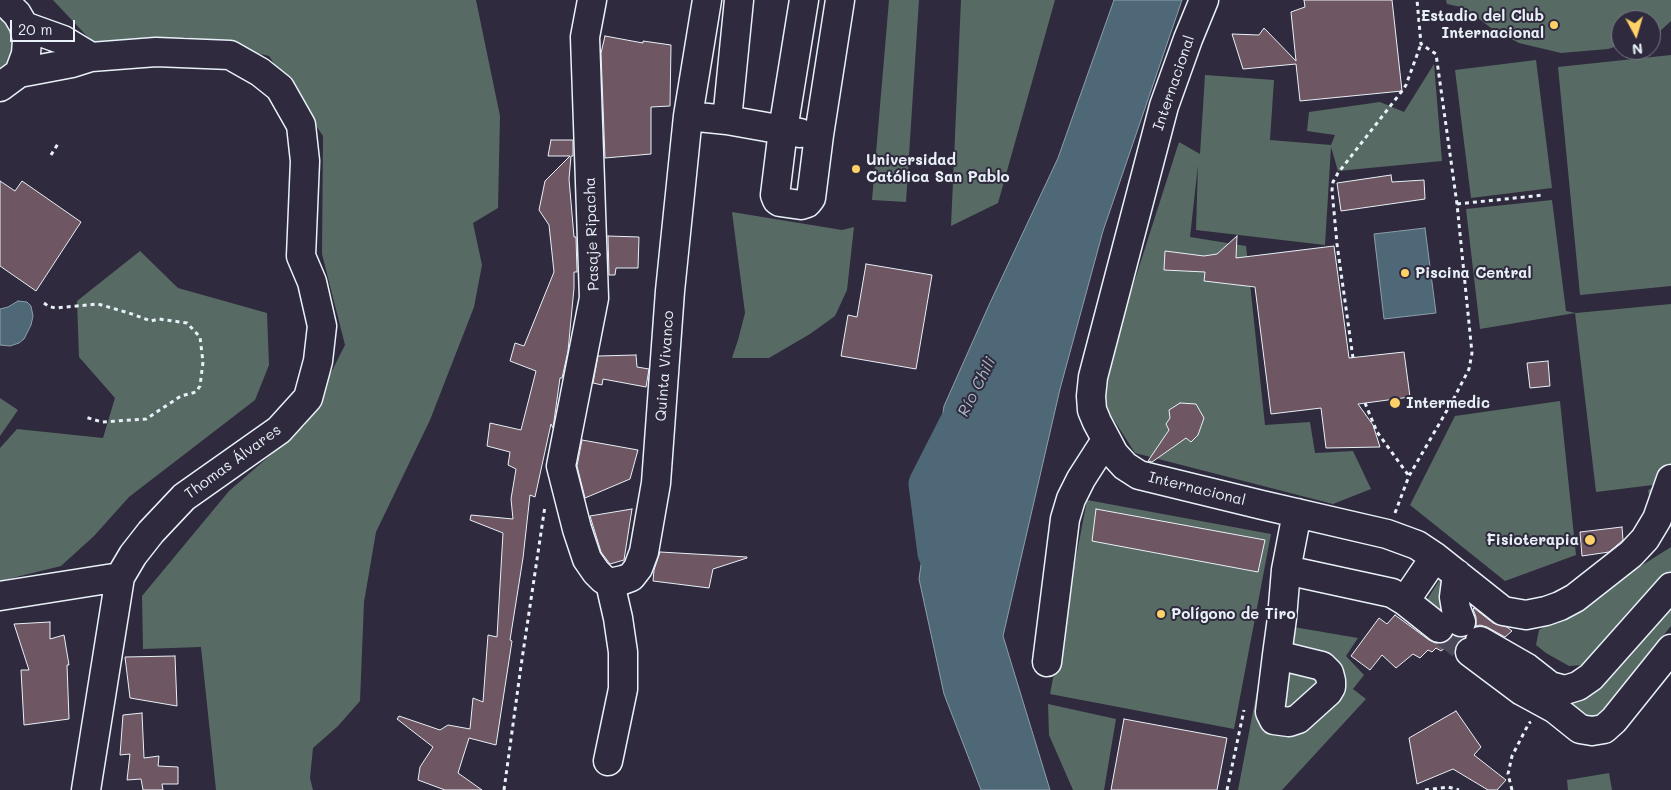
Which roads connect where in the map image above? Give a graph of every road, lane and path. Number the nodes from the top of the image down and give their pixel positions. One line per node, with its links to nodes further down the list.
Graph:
1 (0, 0): 9 (street)
2 (592, 0): 35 (street, Pasaje Ripacha)
3 (707, 0): 13 (street, Quinta Vivanco)
4 (739, 0): 14 (street)
5 (804, 0): 15 (street)
6 (840, 0): 16 (street)
7 (1204, 0): 25 (street, Internacional)
8 (1417, 0): 10 (path)
9 (24, 26): 11 (street); 12 (street)
10 (1421, 44): 20 (path); 22 (path)
11 (90, 58): 12 (street, Thomas Álvares); 34 (street, Thomas Álvares)
12 (10, 80)
13 (688, 116): 14 (street); 35 (street, Quinta Vivanco)
14 (727, 120): 15 (street)
15 (783, 130): 16 (street); 16 (street)
16 (819, 135)
17 (59, 142): 18 (path)
18 (51, 155)
19 (1544, 195): 20 (path)
20 (1457, 204): 26 (path)
21 (44, 303): 24 (path)
22 (1353, 358)
23 (1365, 403): 26 (path)
24 (85, 417)
25 (1106, 440): 29 (street, Internacional); 42 (street)
26 (1409, 476): 30 (path)
27 (1671, 479): 33 (street, Internacional)
28 (546, 504): 46 (path)
29 (1297, 513): 30 (street, Internacional); 32 (street)
30 (1388, 534): 31 (street, Internacional)
31 (1435, 557): 33 (street, Internacional); 38 (street)
32 (1286, 570): 38 (street); 41 (street)
33 (1457, 574): 39 (street)
34 (120, 578): 37 (street); 45 (street, Thomas Álvares)
35 (610, 583): 44 (street)
36 (1671, 587): 43 (street)
37 (0, 596)
38 (1405, 601): 39 (street)
39 (1462, 635): 43 (street)
40 (1671, 649): 43 (street)
41 (1277, 655)
42 (1047, 662)
43 (1561, 705): 49 (path)
44 (608, 761)
45 (86, 790)
46 (504, 790)
47 (1425, 790): 48 (path)
48 (1459, 790)
49 (1512, 790)

